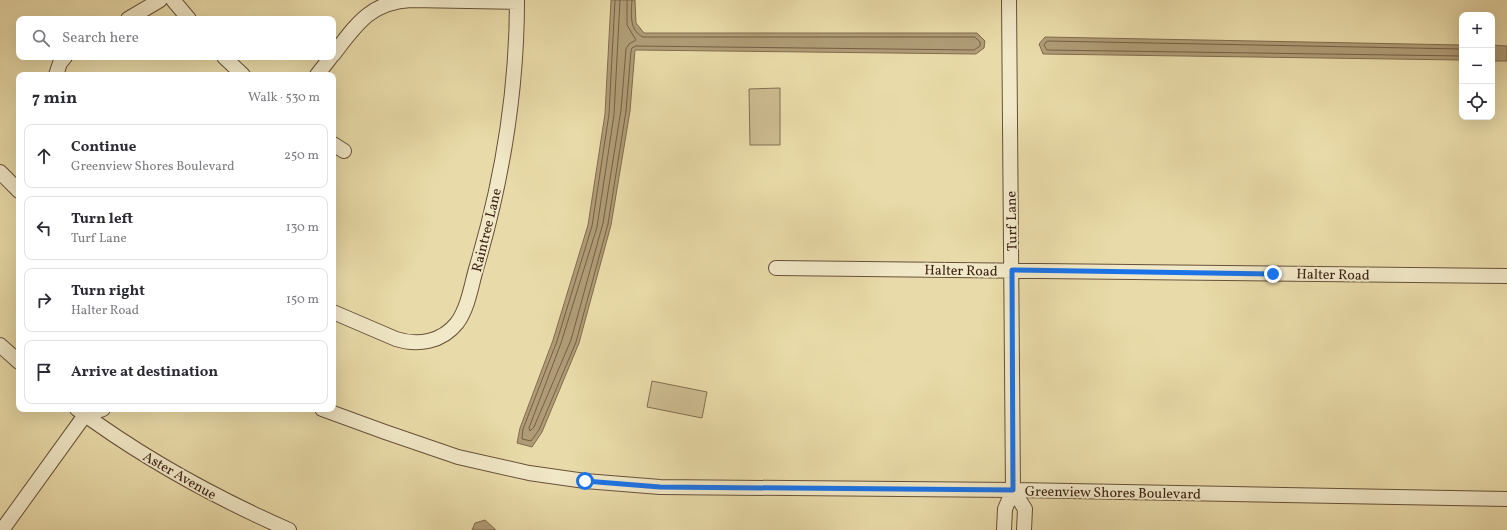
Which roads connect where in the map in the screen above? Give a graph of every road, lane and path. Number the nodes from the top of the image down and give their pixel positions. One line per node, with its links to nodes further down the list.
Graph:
1 (160, 0): 5 (street)
2 (173, 0): 6 (street)
3 (1009, 0): 17 (street, Turf Lane)
4 (517, 1): 7 (street); 19 (street, Raintree Lane)
5 (133, 16)
6 (186, 16)
7 (336, 51)
8 (62, 60): 11 (street)
9 (227, 60): 12 (street)
10 (329, 60): 13 (street)
11 (57, 72)
12 (240, 72)
13 (320, 72)
14 (0, 172): 15 (street)
15 (16, 188)
16 (776, 268): 17 (street, Halter Road)
17 (1012, 270): 18 (street, Halter Road); 25 (street, Turf Lane)
18 (1507, 276)
19 (336, 313)
20 (0, 345): 21 (street)
21 (16, 359)
22 (82, 412): 27 (street)
23 (84, 412): 28 (street, Aster Avenue)
24 (330, 412): 25 (street, Greenview Shores Boulevard)
25 (1013, 490): 26 (street, Greenview Shores Boulevard); 29 (street, Turf Lane); 30 (street)
26 (1507, 499)
27 (2, 530)
28 (289, 530)
29 (1004, 530)
30 (1024, 530)

